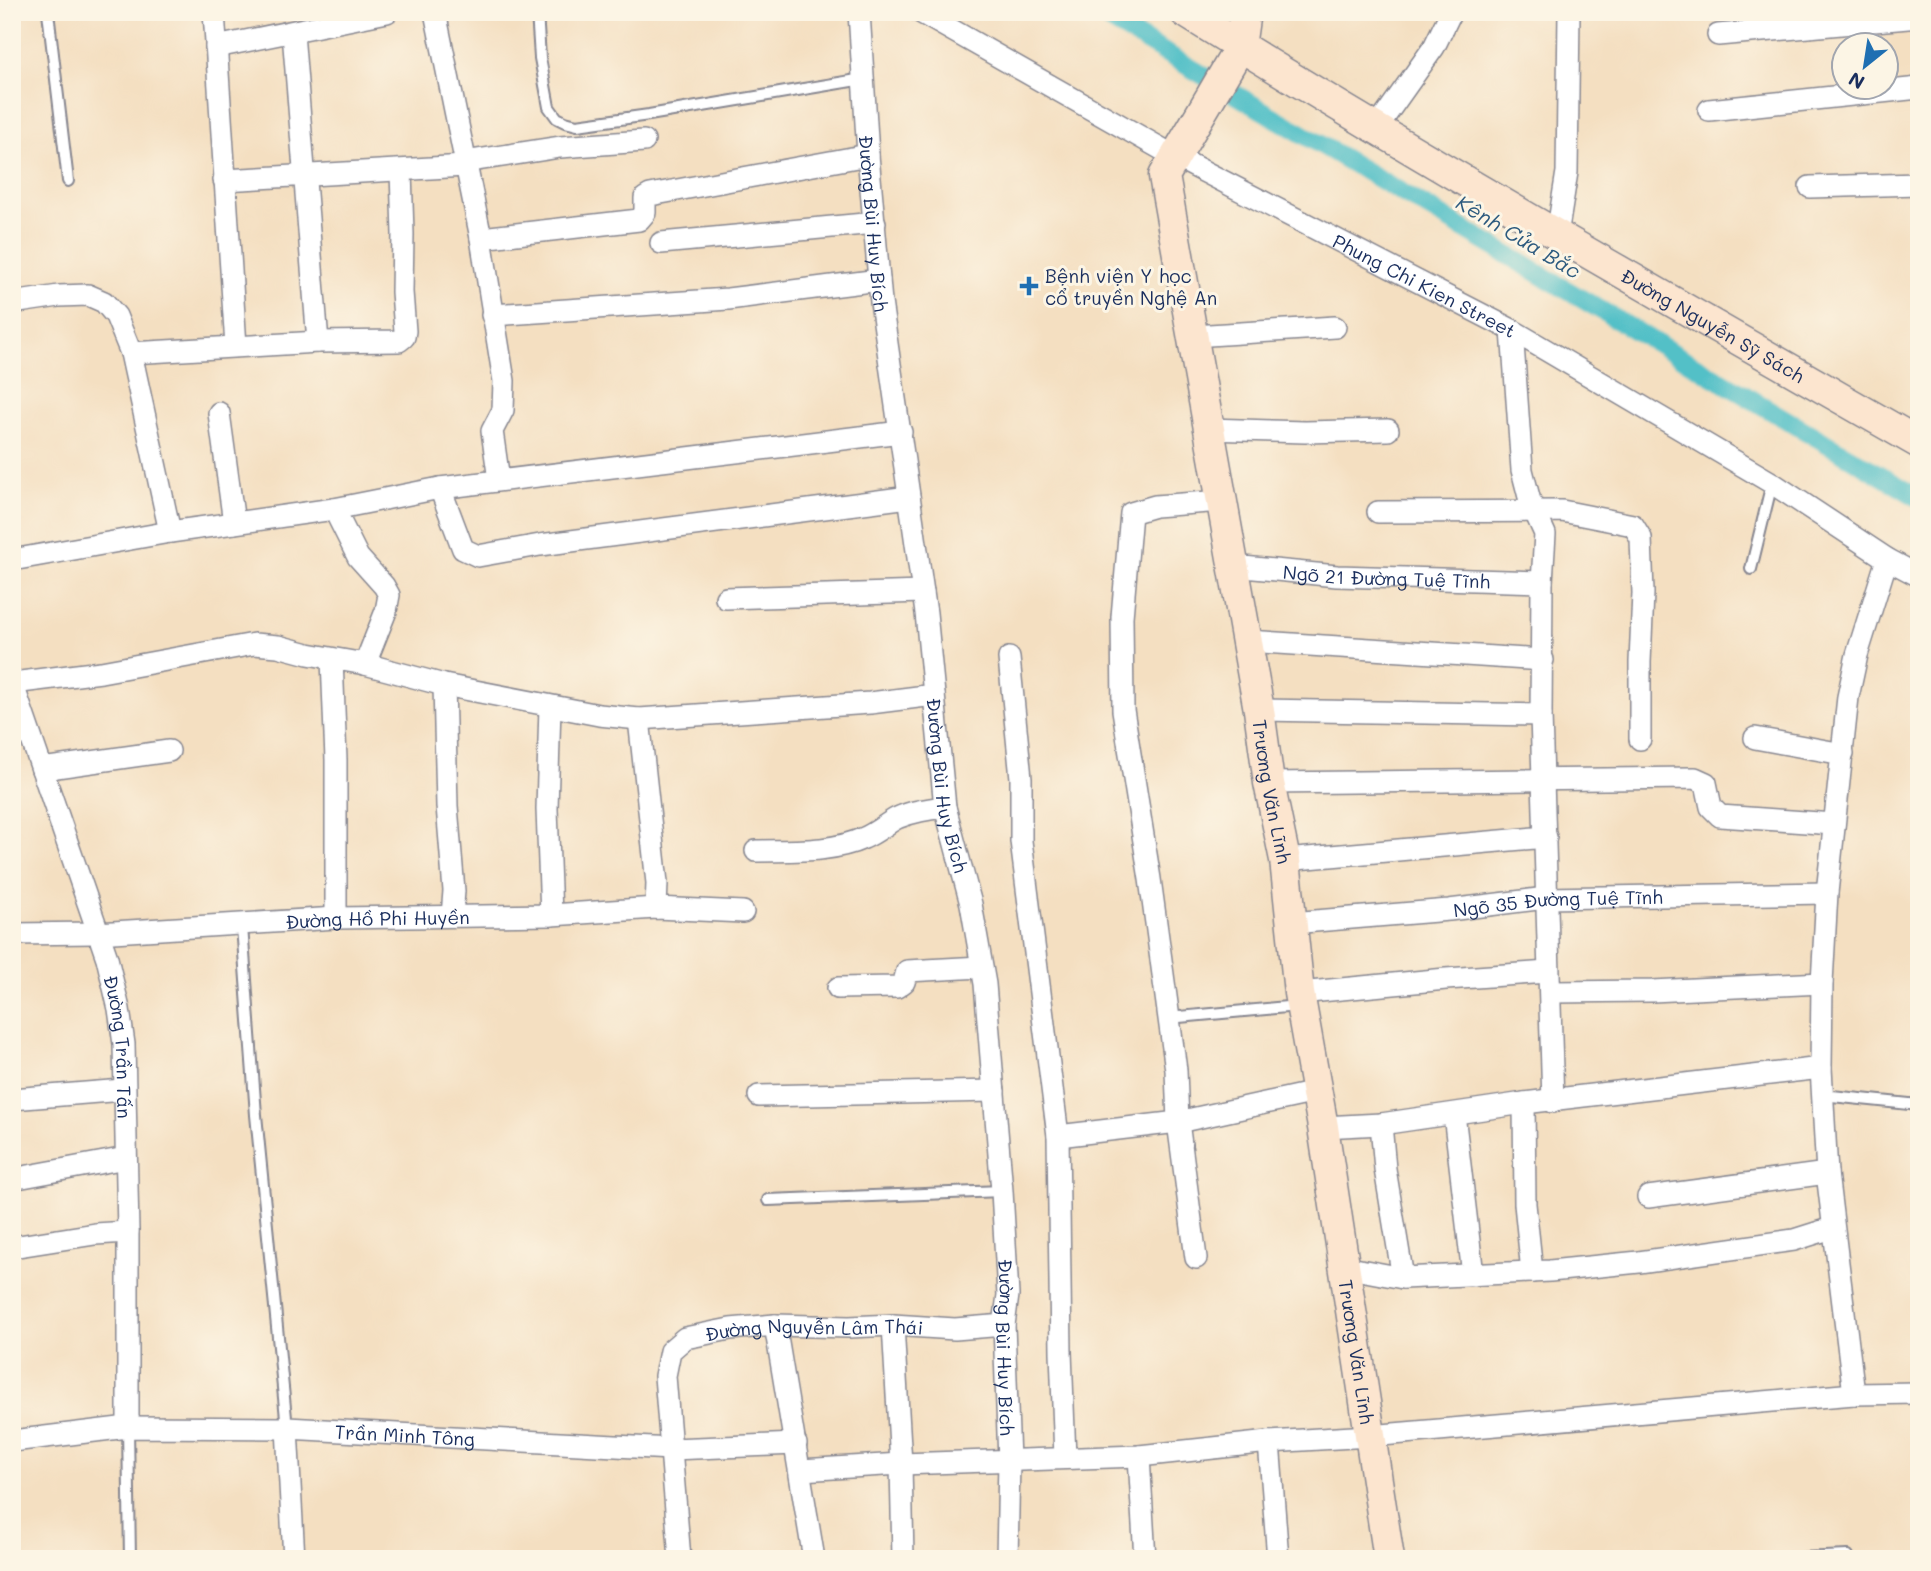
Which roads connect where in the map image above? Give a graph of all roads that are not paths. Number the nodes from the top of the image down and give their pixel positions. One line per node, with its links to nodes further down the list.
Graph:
1 (48, 12): 28 (lane)
2 (214, 12): 15 (street)
3 (387, 12): 13 (street)
4 (435, 12): 24 (street)
5 (537, 12): 17 (lane)
6 (859, 12): 17 (street, Đường Bùi Huy Bích)
7 (920, 12): 23 (street, Phung Chi Kien Street)
8 (1185, 12): 16 (street, Đường Nguyễn Sỹ Sách)
9 (1245, 12): 16 (street)
10 (1451, 12): 20 (street)
11 (1569, 12): 32 (street)
12 (1919, 17): 14 (street)
13 (293, 33): 15 (street); 26 (street)
14 (1718, 34)
15 (216, 47): 27 (street)
16 (1238, 52): 20 (street, Đường Nguyễn Sỹ Sách); 23 (street, Trương Văn Lĩnh)
17 (863, 79): 22 (street, Đường Bùi Huy Bích)
18 (1919, 88): 19 (street)
19 (1709, 110)
20 (1376, 129): 32 (street, Đường Nguyễn Sỹ Sách)
21 (644, 141): 24 (street)
22 (868, 156): 31 (street, Đường Bùi Huy Bích); 33 (street)
23 (1174, 156): 39 (street, Phung Chi Kien Street); 40 (street, Trương Văn Lĩnh)
24 (464, 164): 25 (street); 33 (street)
25 (401, 171): 26 (street); 41 (street)
26 (306, 174): 27 (street); 41 (street)
27 (224, 180): 42 (street)
28 (68, 181)
29 (1919, 184): 30 (street)
30 (1810, 187)
31 (876, 223): 34 (street); 35 (street, Đường Bùi Huy Bích)
32 (1557, 235): 48 (street, Đường Nguyễn Sỹ Sách)
33 (481, 238): 37 (street)
34 (661, 243)
35 (879, 280): 37 (street); 47 (street, Đường Bùi Huy Bích)
36 (12, 303): 43 (street)
37 (492, 315): 49 (street)
38 (1335, 327): 40 (street)
39 (1512, 330): 50 (street, Phung Chi Kien Street); 55 (street)
40 (1193, 336): 45 (street, Trương Văn Lĩnh)
41 (318, 342): 42 (street)
42 (236, 346): 43 (street)
43 (131, 353): 58 (street)
44 (219, 413): 57 (street)
45 (1209, 429): 46 (street); 53 (street, Trương Văn Lĩnh)
46 (1388, 430)
47 (901, 432): 49 (street); 52 (street, Đường Bùi Huy Bích)
48 (1919, 443)
49 (499, 481): 51 (street)
50 (1772, 483): 59 (street, Phung Chi Kien Street); 62 (lane)
51 (440, 488): 52 (street); 54 (street)
52 (909, 497): 65 (street, Đường Bùi Huy Bích)
53 (1222, 501): 61 (street, Trương Văn Lĩnh); 107 (street)
54 (334, 509): 57 (street); 71 (street)
55 (1535, 511): 56 (street); 64 (street); 80 (street)
56 (1378, 512)
57 (234, 523): 58 (street)
58 (170, 532): 60 (street)
59 (1887, 559): 63 (street, Phung Chi Kien Street); 82 (street)
60 (12, 560)
61 (1233, 566): 64 (street, Ngõ 21 Đường Tuệ Tĩnh); 67 (street, Trương Văn Lĩnh)
62 (1751, 569)
63 (1919, 576)
64 (1542, 582): 70 (street)
65 (923, 592): 66 (street); 74 (street, Đường Bùi Huy Bích)
66 (726, 598)
67 (1247, 640): 70 (street); 76 (street, Trương Văn Lĩnh)
68 (1009, 658): 122 (street)
69 (332, 659): 71 (street); 72 (street); 97 (street)
70 (1542, 660): 77 (street)
71 (365, 664): 73 (street)
72 (13, 683): 83 (street, Đường Trần Tấn)
73 (444, 685): 75 (street); 96 (street)
74 (934, 695): 78 (street); 86 (street, Đường Bùi Huy Bích)
75 (550, 706): 78 (street); 95 (street)
76 (1259, 709): 77 (street); 85 (street, Trương Văn Lĩnh)
77 (1541, 715): 84 (street)
78 (639, 719): 93 (street)
79 (1755, 738): 82 (street)
80 (1640, 739)
81 (169, 751): 83 (street)
82 (1843, 754): 87 (street)
83 (42, 769): 100 (street, Đường Trần Tấn)
84 (1543, 779): 85 (street); 87 (street); 88 (street)
85 (1269, 783): 90 (street, Trương Văn Lĩnh)
86 (945, 807): 89 (street); 102 (street, Đường Bùi Huy Bích)
87 (1834, 824): 91 (street)
88 (1546, 837): 90 (street); 92 (street)
89 (756, 851)
90 (1285, 859): 98 (street, Trương Văn Lĩnh)
91 (1827, 893): 92 (street, Ngõ 35 Đường Tuệ Tĩnh); 104 (street)
92 (1546, 898): 98 (street, Ngõ 35 Đường Tuệ Tĩnh); 103 (street)
93 (656, 908): 94 (street, Đường Hồ Phi Huyền); 95 (street, Đường Hồ Phi Huyền)
94 (743, 912)
95 (551, 915): 96 (street, Đường Hồ Phi Huyền)
96 (452, 916): 97 (street, Đường Hồ Phi Huyền)
97 (335, 918): 99 (street, Đường Hồ Phi Huyền)
98 (1291, 923): 106 (street, Trương Văn Lĩnh)
99 (242, 926): 100 (street, Đường Hồ Phi Huyền); 143 (lane)
100 (97, 933): 101 (street, Đường Hồ Phi Huyền); 109 (street, Đường Trần Tấn)
101 (12, 934)
102 (981, 967): 105 (street); 110 (street, Đường Bùi Huy Bích)
103 (1549, 982): 104 (street); 106 (street); 115 (street)
104 (1822, 984): 108 (street)
105 (838, 988)
106 (1300, 999): 107 (lane); 111 (street, Trương Văn Lĩnh)
107 (1168, 1018): 119 (street)
108 (1821, 1068): 112 (street); 115 (street)
109 (123, 1090): 114 (street); 123 (street, Đường Trần Tấn)
110 (994, 1091): 113 (street); 126 (street, Đường Bùi Huy Bích)
111 (1316, 1092): 119 (street); 121 (street, Trương Văn Lĩnh)
112 (1822, 1095): 117 (lane); 124 (street)
113 (759, 1096)
114 (12, 1099)
115 (1553, 1102): 116 (street)
116 (1524, 1103): 118 (street); 134 (street)
117 (1919, 1105)
118 (1454, 1114): 120 (street); 135 (street)
119 (1178, 1122): 122 (street); 132 (street)
120 (1381, 1124): 121 (street); 136 (street)
121 (1323, 1127): 133 (street, Trương Văn Lĩnh)
122 (1058, 1136): 150 (street)
123 (126, 1158): 125 (street); 130 (street, Đường Trần Tấn)
124 (1827, 1173): 127 (street); 129 (street)
125 (12, 1179)
126 (1002, 1191): 128 (lane); 139 (street, Đường Bùi Huy Bích)
127 (1648, 1197)
128 (768, 1200)
129 (1832, 1228): 134 (street); 141 (street)
130 (128, 1232): 131 (street); 142 (street, Đường Trần Tấn)
131 (12, 1247)
132 (1196, 1258)
133 (1344, 1267): 136 (street); 144 (street, Trương Văn Lĩnh)
134 (1532, 1272): 135 (street)
135 (1473, 1275): 136 (street)
136 (1403, 1278)
137 (775, 1325): 138 (street, Đường Nguyễn Lâm Thái); 147 (street); 148 (street, Đường Nguyễn Lâm Thái)
138 (893, 1325): 139 (street, Đường Nguyễn Lâm Thái); 152 (street)
139 (1004, 1325): 151 (street, Đường Bùi Huy Bích)
140 (1919, 1393): 141 (street)
141 (1854, 1394): 144 (street)
142 (128, 1427): 143 (street, Trần Minh Tông); 145 (street, Trần Minh Tông); 154 (lane)
143 (287, 1428): 148 (street, Trần Minh Tông); 155 (street)
144 (1370, 1436): 146 (street); 162 (street, Trương Văn Lĩnh)
145 (12, 1441)
146 (1269, 1443): 149 (street); 161 (street)
147 (796, 1444): 148 (street, Trần Minh Tông); 153 (street)
148 (671, 1449): 156 (street, Đường Nguyễn Lâm Thái)
149 (1139, 1456): 150 (street); 160 (street)
150 (1065, 1458): 151 (street)
151 (1009, 1461): 152 (street); 159 (street, Đường Bùi Huy Bích)
152 (901, 1464): 153 (street); 158 (street)
153 (800, 1470): 157 (street)
154 (130, 1559)
155 (295, 1559)
156 (680, 1559)
157 (814, 1559)
158 (903, 1559)
159 (1007, 1559)
160 (1145, 1559)
161 (1278, 1559)
162 (1390, 1559)
163 (1778, 1559): 164 (lane)
164 (1849, 1559)

